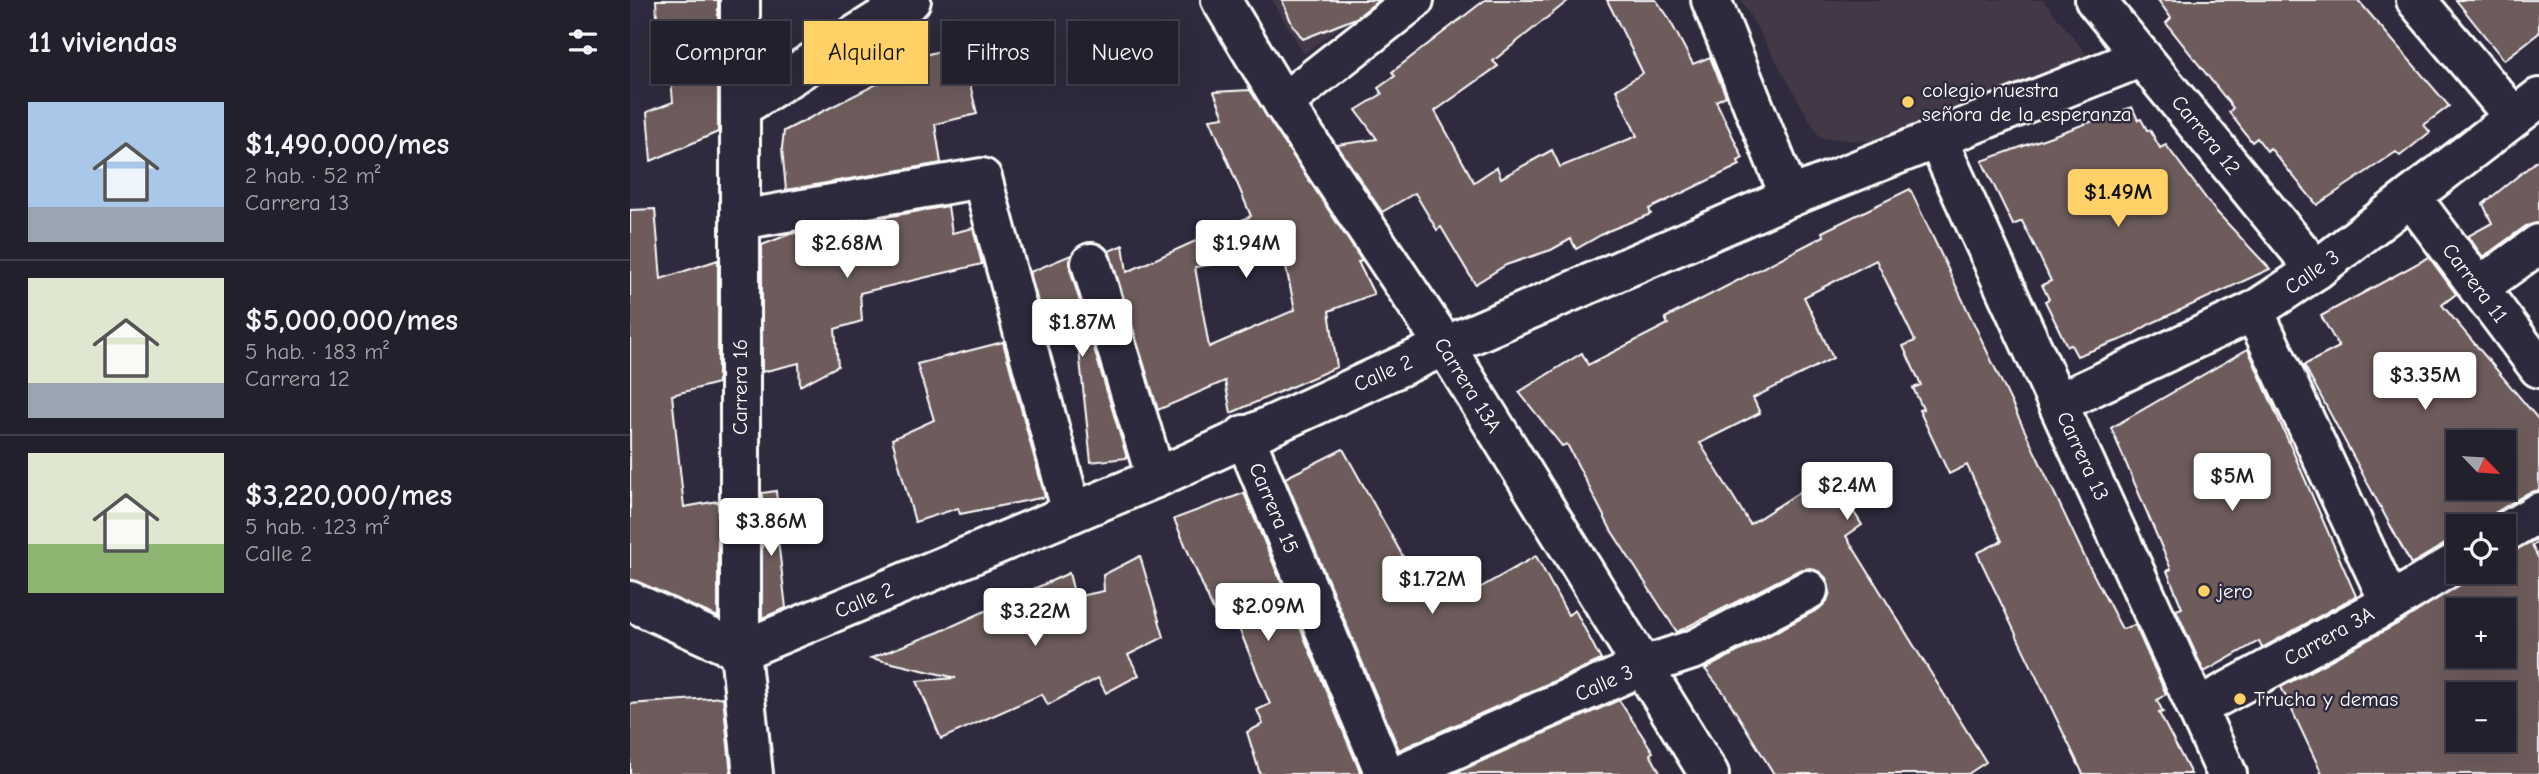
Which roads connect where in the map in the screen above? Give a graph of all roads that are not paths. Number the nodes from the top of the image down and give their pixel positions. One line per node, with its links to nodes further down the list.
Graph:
1 (740, 0): 11 (street, Carrera 16)
2 (911, 0): 11 (street)
3 (1221, 0): 9 (street, Carrera 13A)
4 (1414, 0): 9 (street)
5 (1711, 0): 13 (street)
6 (2095, 0): 8 (street, Carrera 12)
7 (2416, 0): 10 (street)
8 (2141, 57): 12 (street, Calle 2); 18 (street, Carrera 12)
9 (1283, 103): 21 (street, Carrera 13A)
10 (2526, 107): 14 (street, Calle 3)
11 (740, 108): 15 (street, Carrera 16)
12 (1937, 139): 13 (street, Calle 2); 23 (street, Carrera 13)
13 (1790, 197): 21 (street, Calle 2)
14 (2411, 197): 18 (street, Calle 3); 19 (street, Carrera 11)
15 (740, 220): 27 (street); 33 (street, Carrera 16)
16 (2539, 244): 19 (street)
17 (1091, 263): 25 (street)
18 (2316, 270): 20 (street, Calle 3)
19 (2478, 288): 22 (street, Carrera 11)
20 (2254, 311): 23 (street, Calle 3); 32 (street)
21 (1445, 346): 24 (street, Calle 2); 34 (street, Carrera 13A)
22 (2539, 368)
23 (2058, 403): 35 (street, Carrera 13)
24 (1244, 435): 25 (street, Calle 2); 37 (street, Carrera 15)
25 (1156, 478): 27 (street, Calle 2)
26 (2539, 512): 28 (street)
27 (1072, 513): 33 (street, Calle 2)
28 (2516, 526)
29 (2446, 569): 32 (street, Carrera 3A)
30 (1808, 590): 34 (street, Calle 3)
31 (630, 601): 33 (street)
32 (2390, 603): 35 (street, Carrera 3A)
33 (740, 651): 36 (street, Carrera 16)
34 (1640, 667): 38 (street, Calle 3); 39 (street, Carrera 13A)
35 (2197, 708): 40 (street, Carrera 13)
36 (753, 774)
37 (1385, 774)
38 (1399, 774)
39 (1709, 774)
40 (2227, 774)

